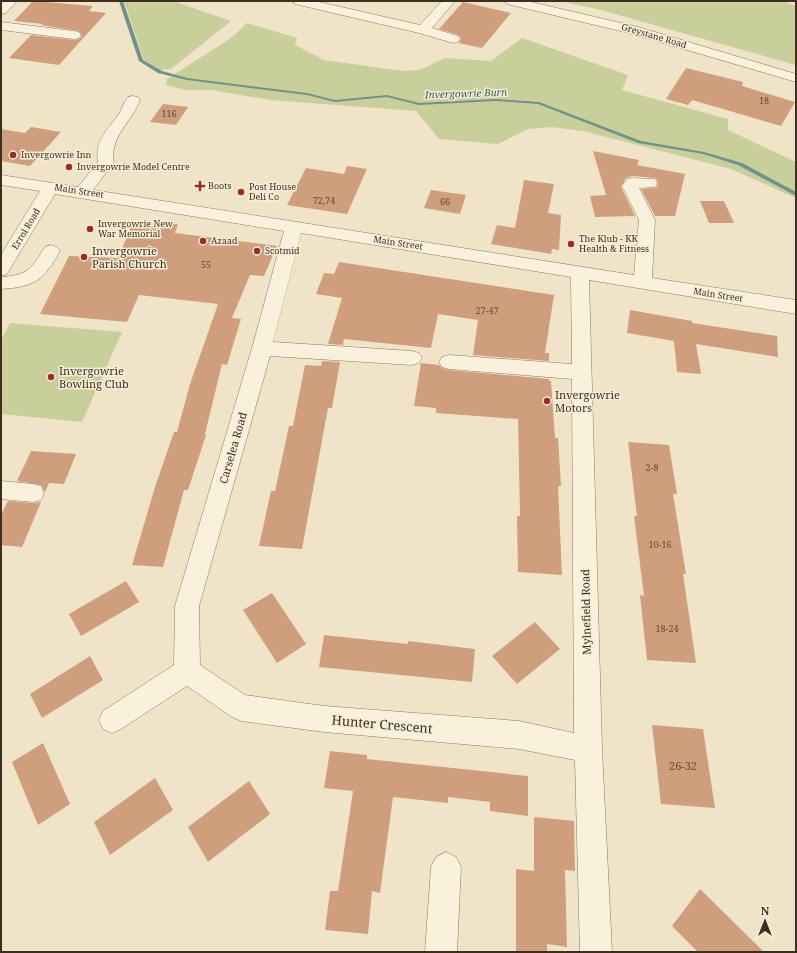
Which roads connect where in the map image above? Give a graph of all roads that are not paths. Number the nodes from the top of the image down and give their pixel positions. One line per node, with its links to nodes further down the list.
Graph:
1 (11, 1): 5 (street)
2 (299, 1): 8 (street)
3 (449, 1): 8 (street)
4 (511, 1): 13 (street, Greystane Road)
5 (1, 10)
6 (58, 18): 9 (street)
7 (6, 27): 9 (street); 12 (street)
8 (423, 30): 11 (street)
9 (44, 32): 10 (street)
10 (74, 35)
11 (453, 39)
12 (1, 40)
13 (796, 78)
14 (133, 100): 18 (street)
15 (1, 180): 17 (street, Main Street)
16 (649, 183): 24 (street)
17 (51, 187): 18 (street, Main Street); 21 (street, Errol Road)
18 (83, 192): 19 (street, Main Street)
19 (294, 227): 22 (street, Main Street); 26 (street, Carselea Road)
20 (51, 251): 23 (street)
21 (1, 270)
22 (580, 273): 24 (street, Main Street); 29 (street, Mylnefield Road)
23 (1, 283)
24 (643, 283): 25 (street, Main Street)
25 (796, 307)
26 (262, 348): 27 (street); 32 (street, Carselea Road)
27 (412, 358)
28 (449, 362): 29 (street)
29 (582, 372): 34 (street, Mylnefield Road)
30 (1, 490): 31 (street)
31 (33, 493)
32 (187, 672): 33 (street); 34 (street, Hunter Crescent)
33 (112, 720)
34 (588, 749): 37 (street, Mylnefield Road)
35 (446, 867): 36 (street)
36 (441, 952)
37 (596, 952)

